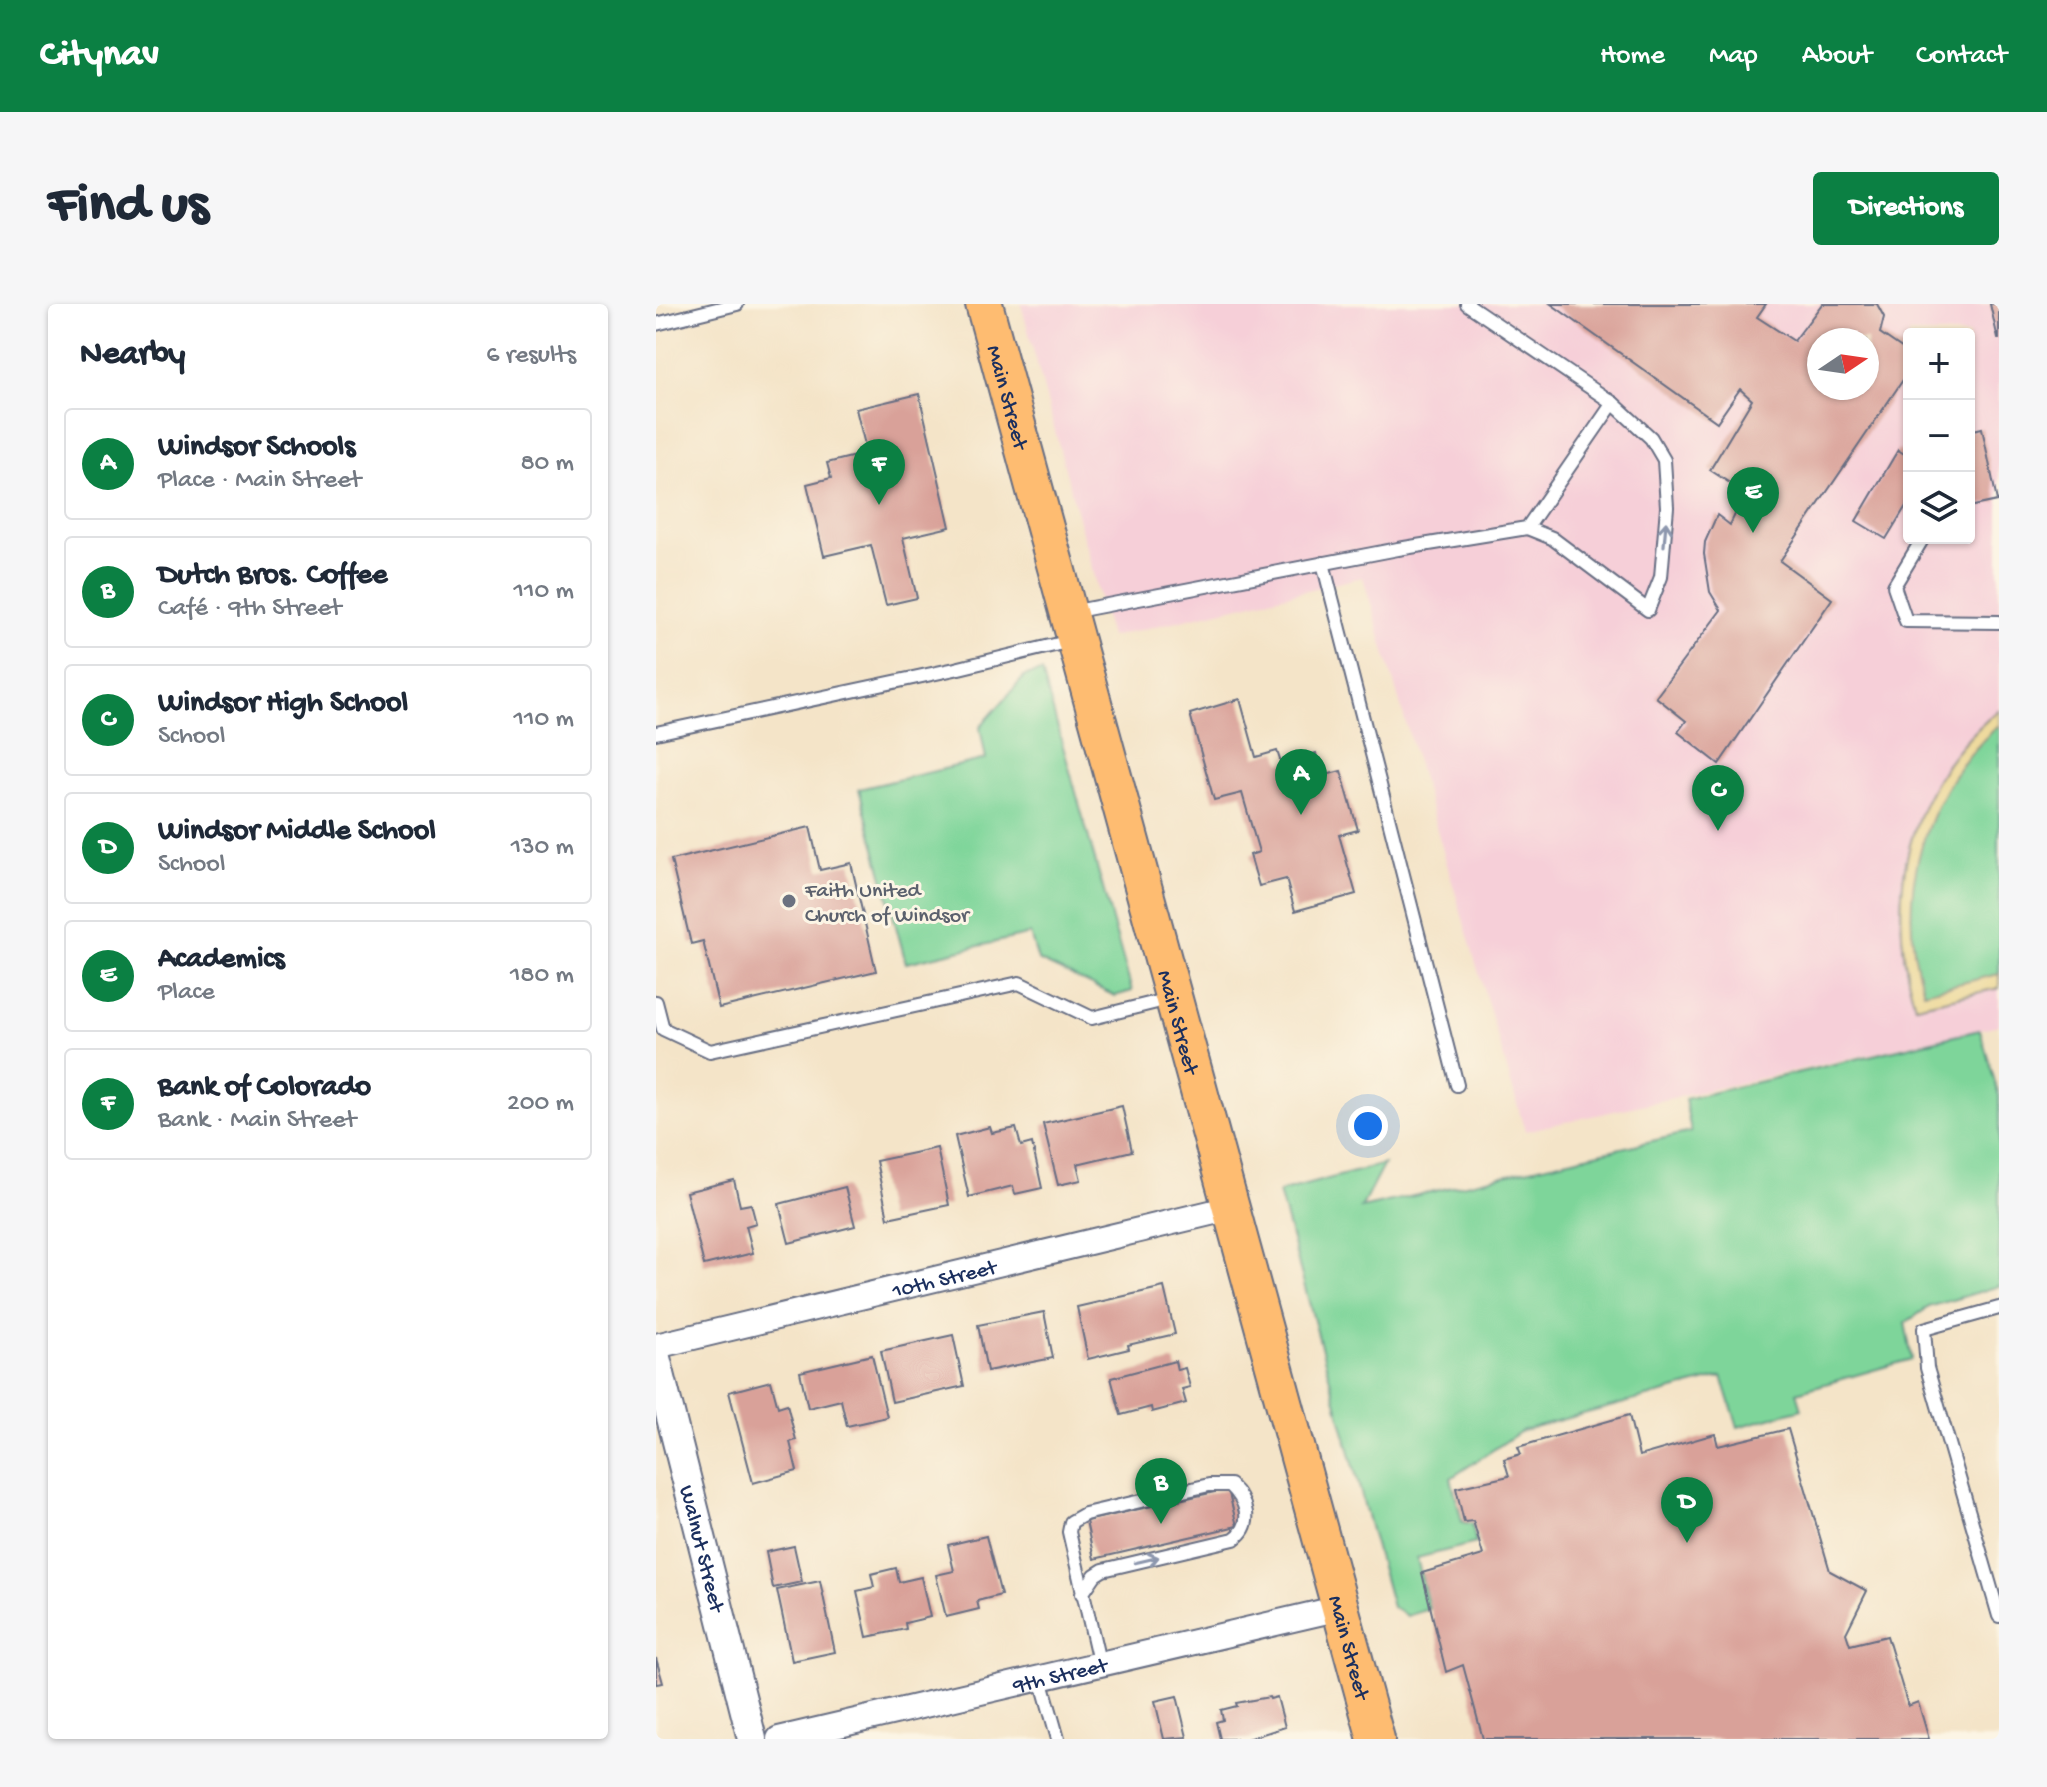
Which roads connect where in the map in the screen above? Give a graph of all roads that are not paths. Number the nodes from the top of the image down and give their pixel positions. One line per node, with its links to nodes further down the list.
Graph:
1 (737, 304): 4 (lane)
2 (984, 304): 11 (main road, Main Street)
3 (1467, 304): 6 (lane)
4 (707, 308): 5 (lane)
5 (656, 324)
6 (1613, 403): 7 (lane); 7 (lane, one-way to 6)
7 (1527, 528): 9 (lane)
8 (1919, 544): 10 (lane)
9 (1323, 563): 11 (lane); 16 (lane)
10 (1999, 622)
11 (1071, 626): 12 (lane); 13 (main road, Main Street)
12 (656, 733)
13 (1173, 998): 15 (lane); 17 (main road, Main Street)
14 (656, 1002): 15 (lane)
15 (659, 1030)
16 (1457, 1085)
17 (1231, 1208): 19 (street, 10th Street); 22 (main road, Main Street)
18 (1999, 1308): 23 (lane)
19 (656, 1346)
20 (656, 1358): 26 (street, Walnut Street)
21 (1082, 1594): 21 (lane, one-way to 21); 24 (lane)
22 (1340, 1608): 24 (street, 9th Street); 29 (main road, Main Street)
23 (1999, 1616)
24 (1100, 1666): 25 (street, 9th Street)
25 (1041, 1679): 27 (street, 9th Street); 28 (lane)
26 (752, 1739)
27 (779, 1739)
28 (1058, 1739)
29 (1376, 1739)

